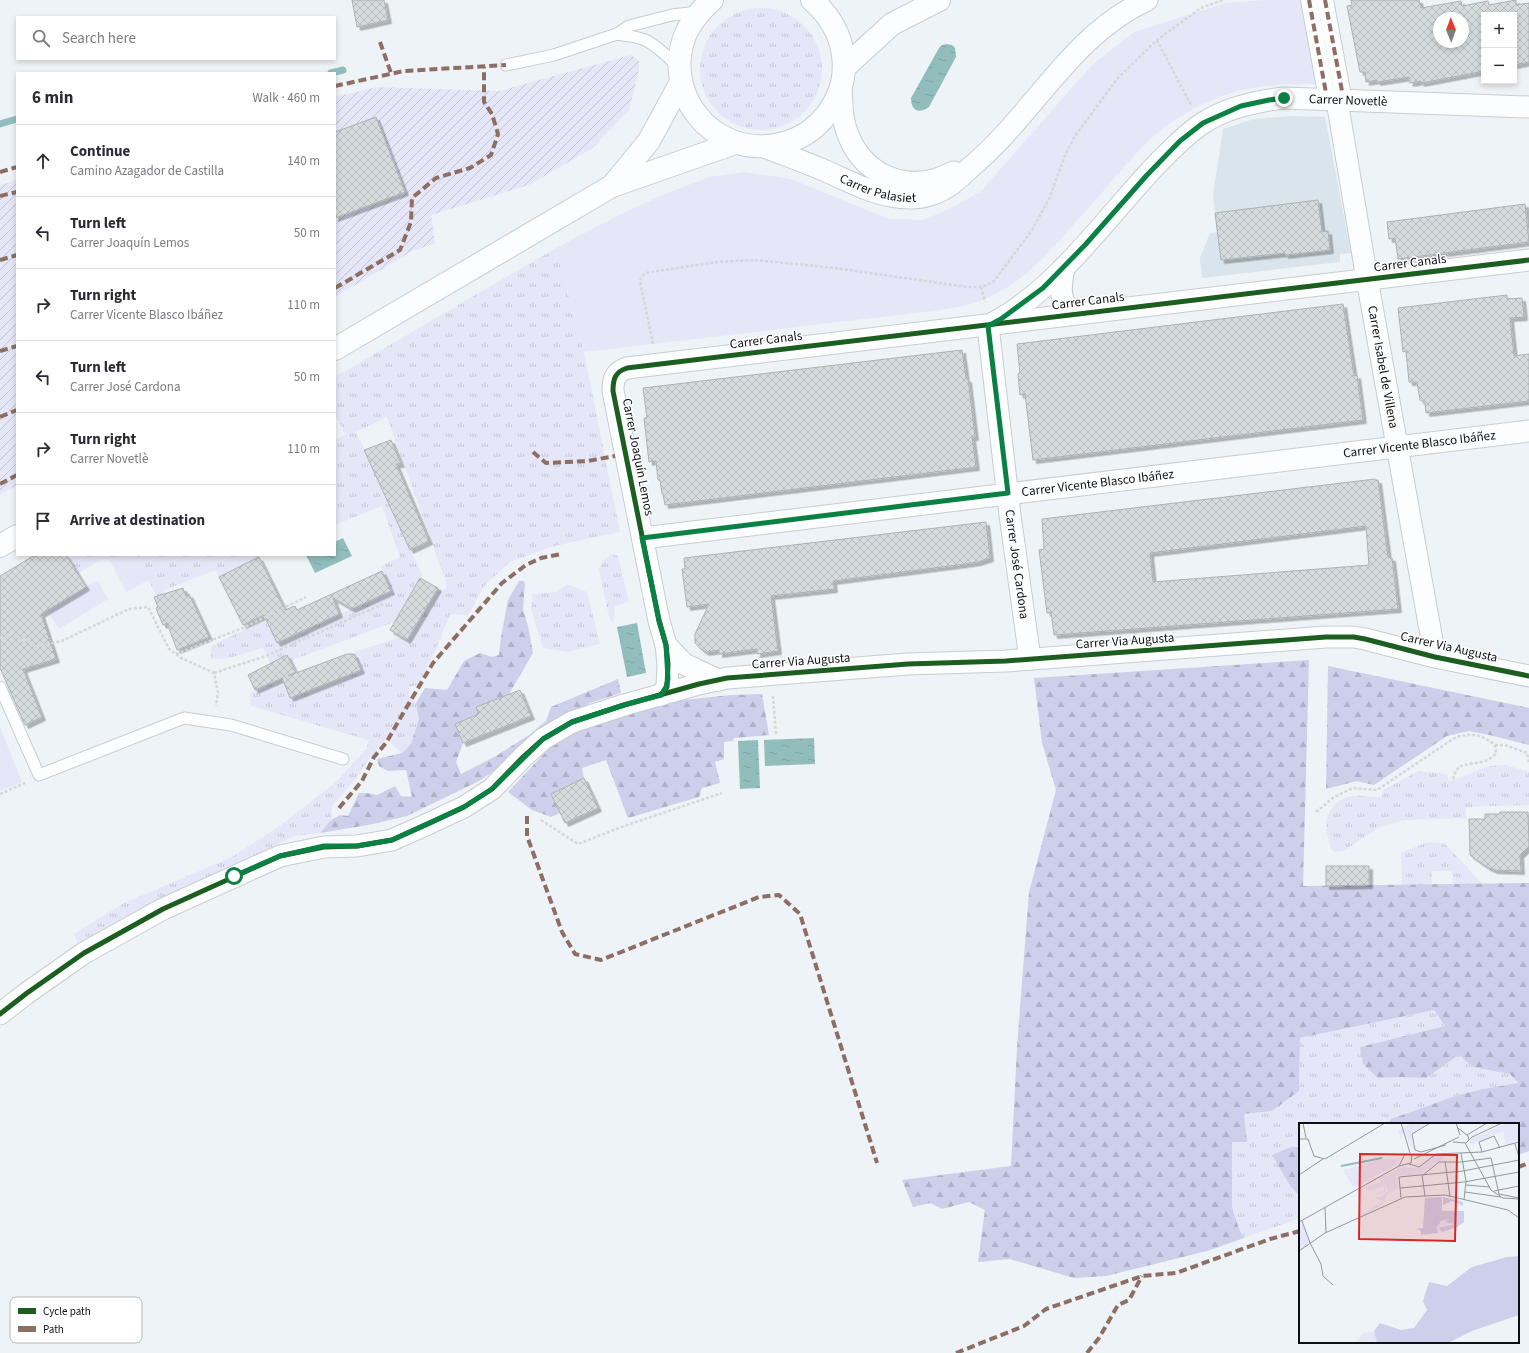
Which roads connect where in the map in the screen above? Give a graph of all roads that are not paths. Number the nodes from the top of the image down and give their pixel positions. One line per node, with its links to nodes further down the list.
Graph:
1 (814, 0): 10 (main road)
2 (939, 0): 10 (main road)
3 (1147, 0): 15 (street, Carrer Palasiet)
4 (1309, 0): 11 (street, Carrer Isabel de Villena)
5 (1326, 0): 11 (street, Carrer Isabel de Villena)
6 (706, 6): 7 (lane); 9 (main road)
7 (617, 34): 8 (lane); 9 (lane)
8 (506, 65)
9 (681, 78): 13 (main road); 16 (main road)
10 (843, 79): 14 (main road); 15 (street, Carrer Palasiet)
11 (1335, 95): 12 (street, Carrer Novetlè); 18 (street, Carrer Novetlè); 19 (street, Carrer Isabel de Villena)
12 (1529, 107)
13 (735, 143): 14 (main road); 16 (main road)
14 (764, 147): 15 (street, Carrer Palasiet)
15 (984, 156)
16 (612, 186): 22 (main road)
17 (1529, 260): 19 (street, Carrer Canals)
18 (1064, 267): 20 (street); 21 (street, Carrer Novetlè)
19 (1367, 279): 20 (street, Carrer Canals); 25 (street, Carrer Isabel de Villena)
20 (1082, 313): 21 (street, Carrer Canals)
21 (988, 326): 23 (street, Carrer Canals); 26 (street, Carrer José Cardona)
22 (336, 348)
23 (613, 386): 28 (street, Carrer Joaquín Lemos)
24 (1529, 431): 25 (street, Carrer Vicente Blasco Ibáñez)
25 (1397, 446): 26 (street, Carrer Vicente Blasco Ibáñez); 31 (street, Carrer Isabel de Villena)
26 (1008, 493): 28 (street, Carrer Vicente Blasco Ibáñez); 32 (street, Carrer José Cardona)
27 (16, 537): 29 (main road)
28 (642, 538): 30 (street, Carrer Joaquín Lemos)
29 (0, 546)
30 (666, 645): 34 (street, Carrer Joaquín Lemos); 36 (street, Carrer Joaquín Lemos)
31 (1435, 657): 32 (street, Carrer Via Augusta); 33 (street, Carrer Via Augusta)
32 (1030, 659): 34 (street, Carrer Via Augusta)
33 (1529, 676)
34 (718, 680): 36 (street, Carrer Via Augusta)
35 (0, 687): 37 (lane)
36 (661, 695): 38 (street, Carrer Via Augusta)
37 (343, 759)
38 (0, 1014)

